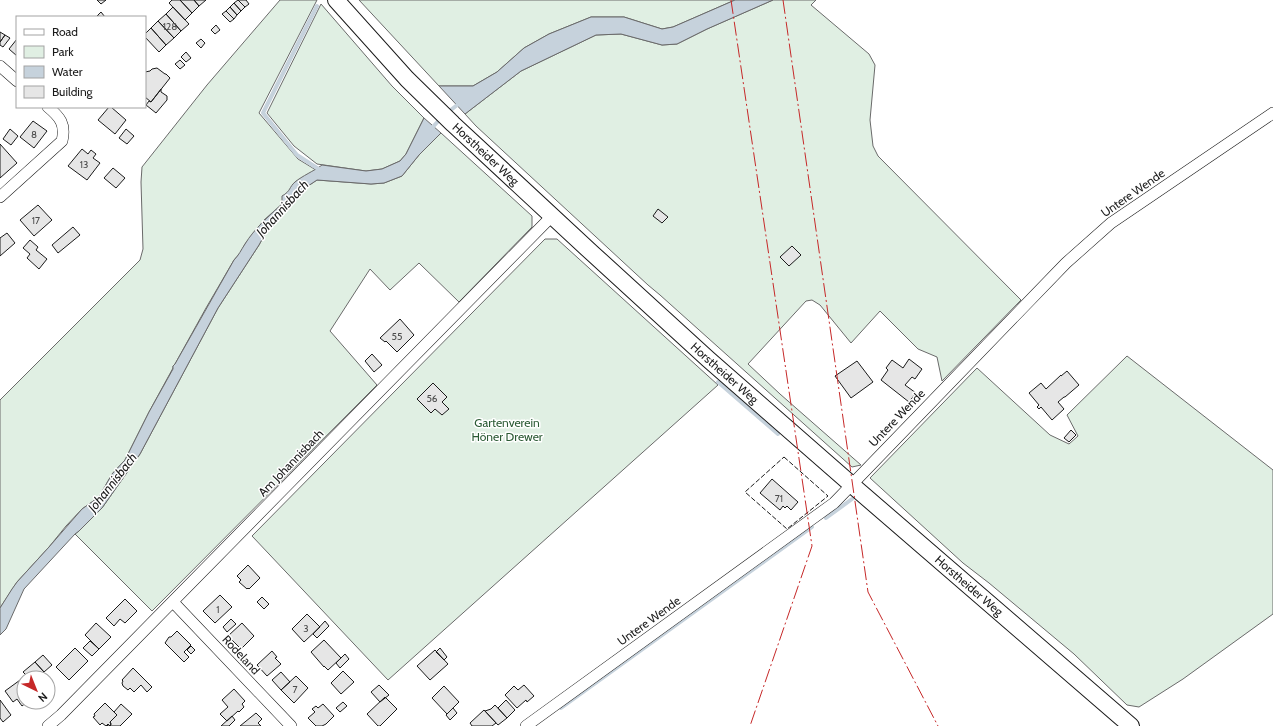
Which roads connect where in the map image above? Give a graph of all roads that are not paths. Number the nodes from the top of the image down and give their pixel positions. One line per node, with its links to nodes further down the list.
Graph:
1 (336, 0): 7 (street, Horstheider Weg)
2 (0, 66): 3 (street)
3 (16, 79)
4 (49, 108): 6 (street)
5 (1273, 113): 8 (street, Untere Wende)
6 (0, 197)
7 (552, 216): 8 (street, Horstheider Weg); 9 (street, Am Johannisbach)
8 (852, 485): 12 (street, Untere Wende); 13 (street, Horstheider Weg)
9 (173, 602): 10 (street, Am Johannisbach); 11 (street, Rodeland)
10 (48, 726)
11 (291, 726)
12 (526, 726)
13 (1131, 726)

